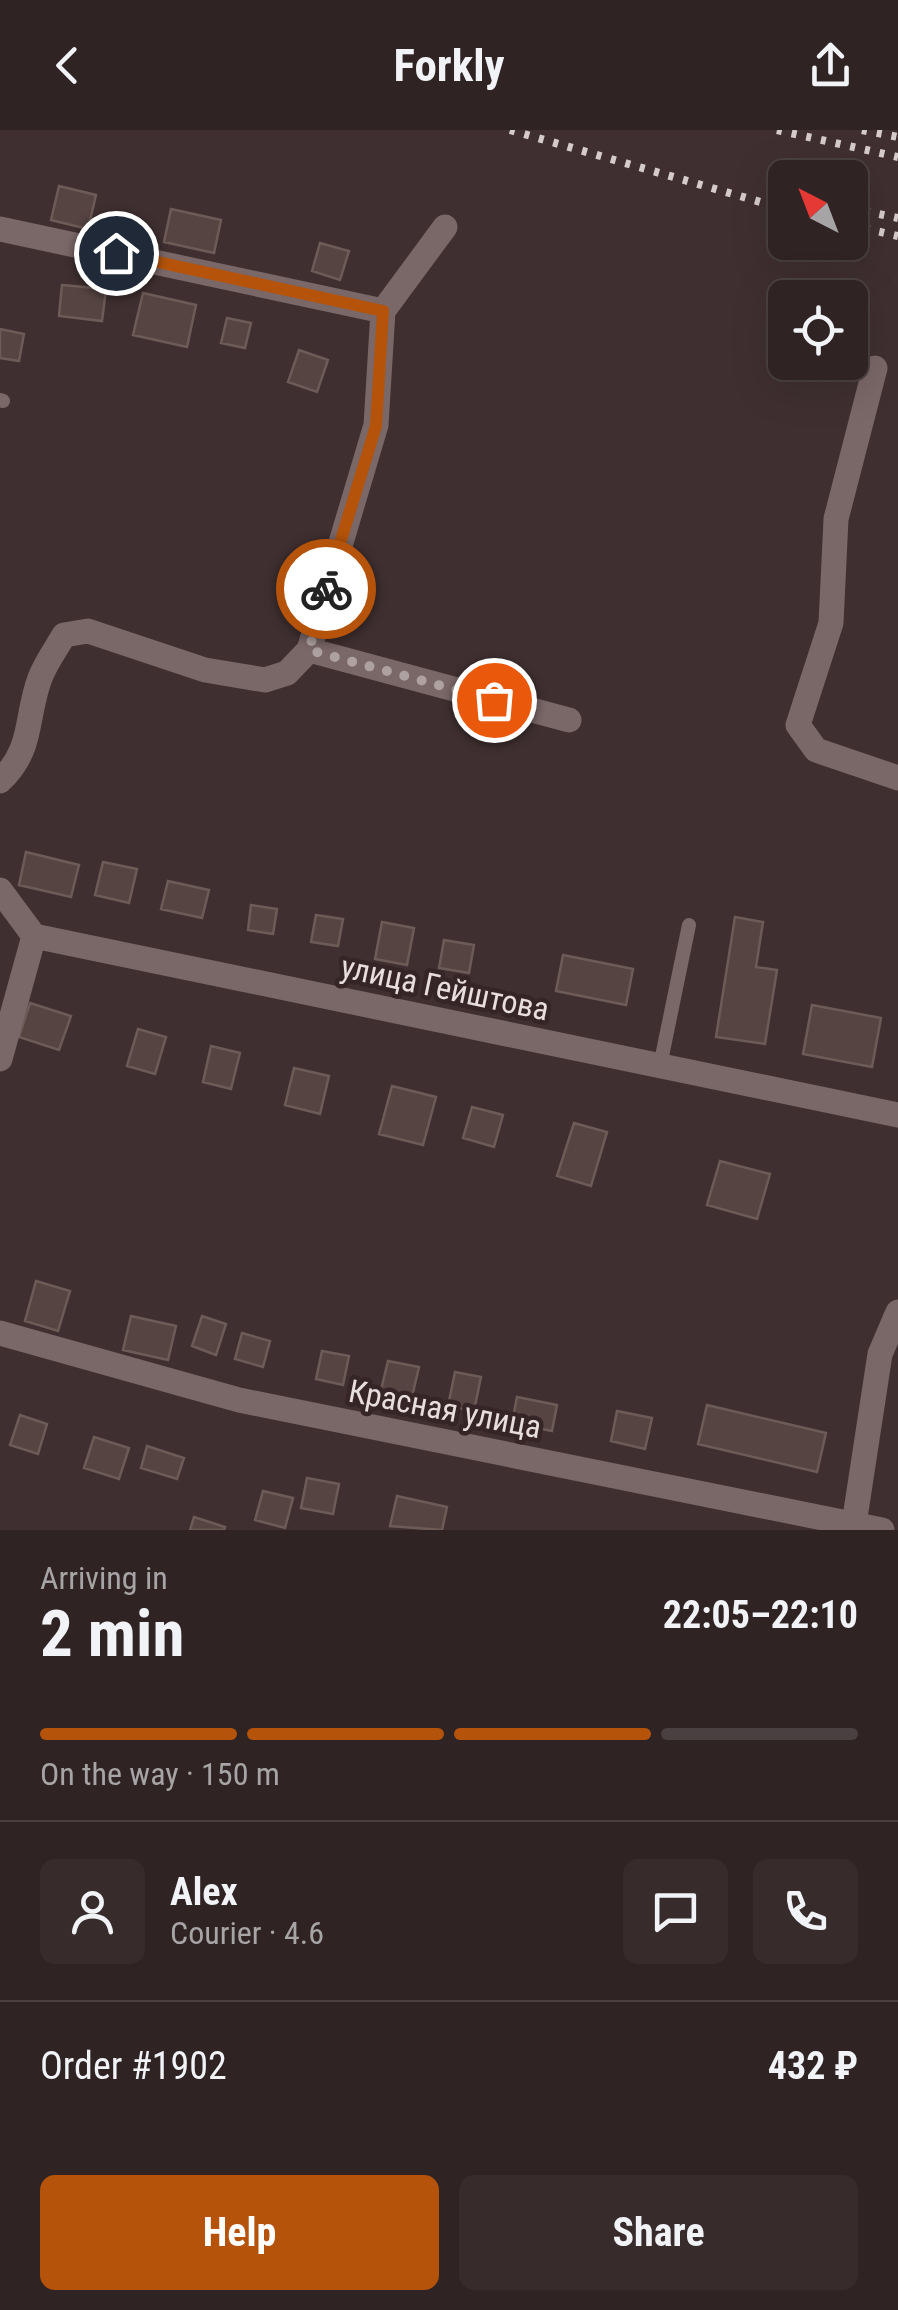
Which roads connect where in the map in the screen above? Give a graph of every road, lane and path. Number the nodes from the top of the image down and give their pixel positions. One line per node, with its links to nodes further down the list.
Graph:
1 (445, 228): 3 (street)
2 (0, 229): 3 (street)
3 (383, 311): 5 (street)
4 (875, 368): 7 (street)
5 (309, 650): 6 (street); 8 (street)
6 (569, 720)
7 (898, 778)
8 (0, 781)
9 (0, 890): 11 (street)
10 (689, 925): 13 (lane)
11 (34, 936): 12 (street); 13 (street, улица Гейштова)
12 (0, 1059)
13 (660, 1066): 14 (street, улица Гейштова)
14 (898, 1115)
15 (898, 1312): 17 (street)
16 (0, 1333): 17 (street, Красная улица)
17 (854, 1524): 18 (street, Красная улица)
18 (882, 1530)

